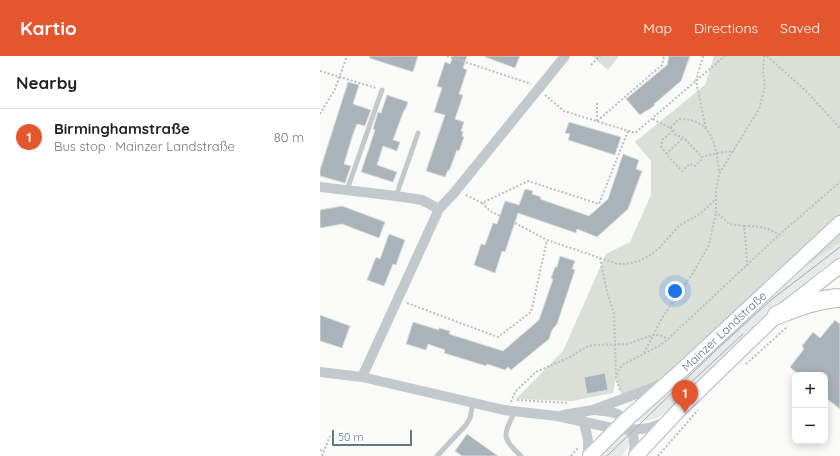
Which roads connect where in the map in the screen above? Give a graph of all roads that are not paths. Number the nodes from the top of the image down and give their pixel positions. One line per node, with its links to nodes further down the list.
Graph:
1 (565, 56): 7 (street)
2 (382, 90): 5 (lane)
3 (418, 133): 6 (lane)
4 (320, 187): 5 (street)
5 (347, 190): 6 (street)
6 (396, 196): 7 (street)
7 (439, 209): 14 (street)
8 (840, 222): 12 (main road, Mainzer Landstraße)
9 (840, 266): 11 (main road, Mainzer Landstraße)
10 (840, 298): 11 (highway)
11 (784, 319): 20 (main road, Mainzer Landstraße)
12 (682, 370): 16 (street); 21 (main road, Mainzer Landstraße)
13 (320, 372): 14 (street)
14 (362, 377): 15 (street)
15 (473, 403): 17 (street); 22 (lane)
16 (593, 410): 18 (street); 21 (street)
17 (513, 411): 18 (street); 23 (lane)
18 (557, 416): 19 (street)
19 (583, 421): 21 (street); 24 (street)
20 (668, 421): 21 (street); 25 (main road, Mainzer Landstraße)
21 (625, 426): 24 (main road, Mainzer Landstraße); 25 (street)
22 (437, 456)
23 (521, 456)
24 (589, 456)
25 (635, 456)

